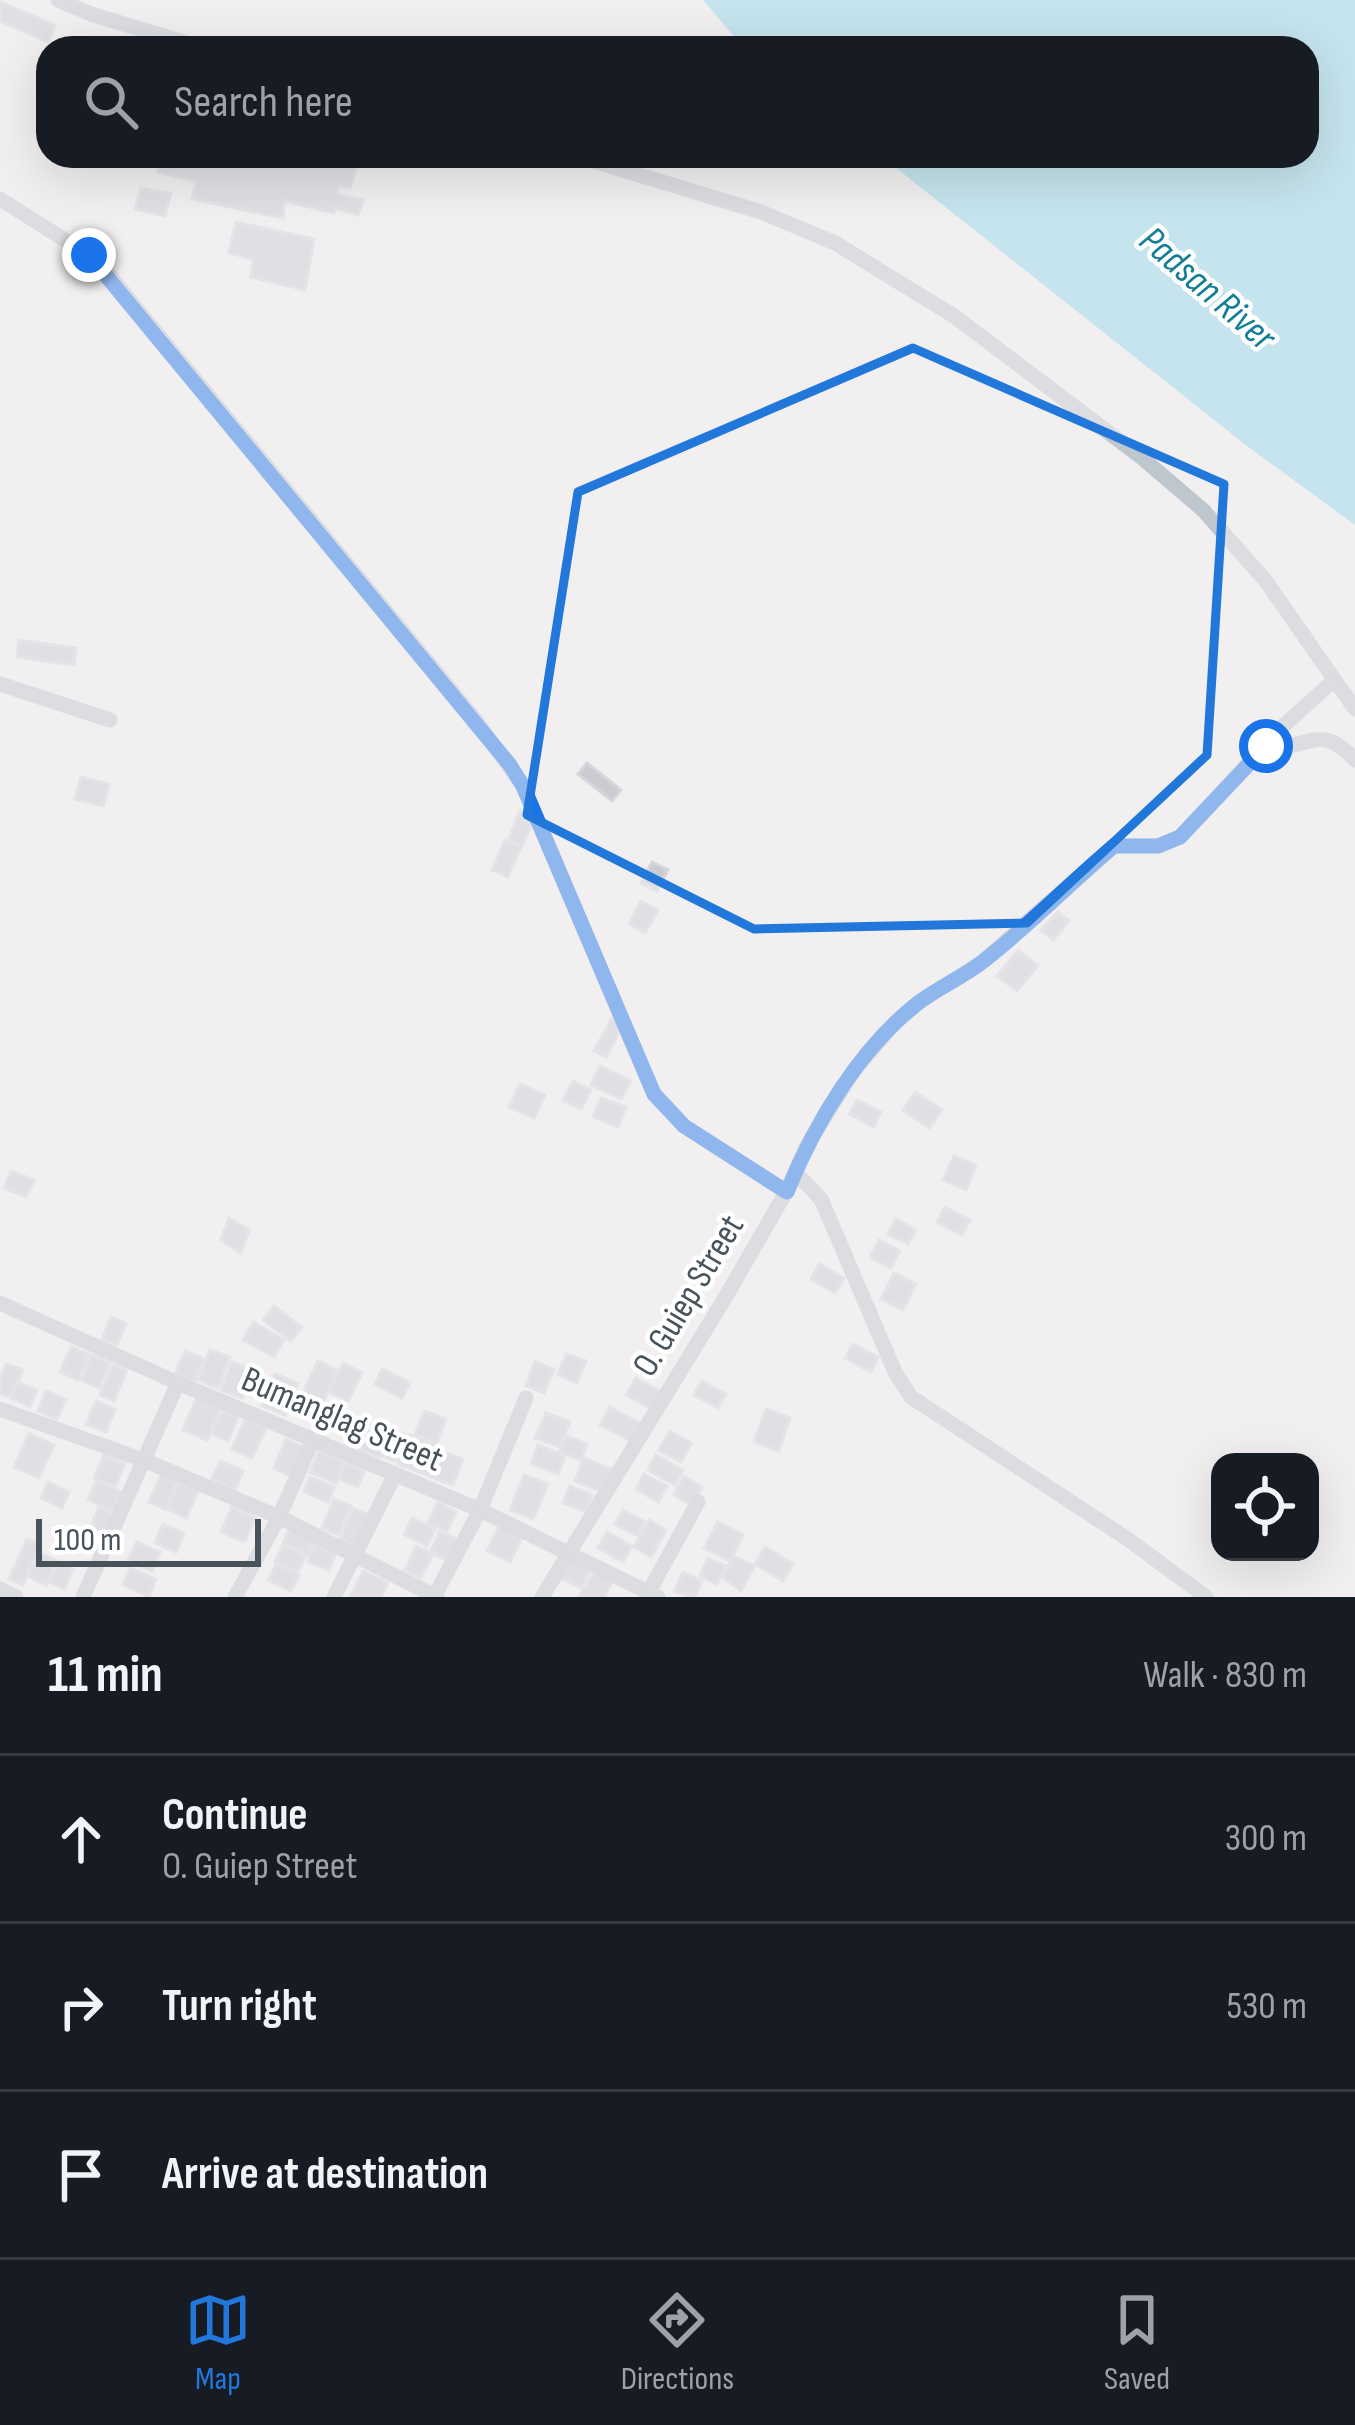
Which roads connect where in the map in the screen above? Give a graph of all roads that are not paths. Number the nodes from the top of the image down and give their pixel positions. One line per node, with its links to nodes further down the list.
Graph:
1 (58, 0): 2 (street)
2 (163, 36)
3 (616, 168): 5 (street)
4 (0, 199): 12 (street)
5 (1333, 681): 7 (street); 9 (street, O. Guiep Street)
6 (0, 685): 8 (street)
7 (1355, 709)
8 (110, 721)
9 (1266, 746): 10 (street); 11 (street, O. Guiep Street)
10 (1355, 760)
11 (795, 1172): 12 (street, O. Guiep Street); 33 (street)
12 (787, 1192): 23 (street, O. Guiep Street)
13 (0, 1303): 14 (street, Bumanglag Street)
14 (178, 1383): 17 (street, Bumanglag Street); 18 (street)
15 (526, 1398): 21 (street)
16 (0, 1409): 18 (street)
17 (313, 1440): 19 (street, Bumanglag Street); 22 (street)
18 (146, 1461): 22 (street); 29 (street)
19 (395, 1474): 21 (street, Bumanglag Street); 24 (street)
20 (698, 1502): 26 (street)
21 (480, 1510): 23 (street, Bumanglag Street); 27 (street)
22 (279, 1517): 24 (street); 30 (street)
23 (568, 1550): 26 (street, Bumanglag Street); 32 (street, O. Guiep Street)
24 (356, 1556): 27 (street); 31 (street)
25 (0, 1589): 28 (street)
26 (651, 1595)
27 (435, 1596)
28 (16, 1597)
29 (83, 1597)
30 (235, 1597)
31 (334, 1597)
32 (542, 1597)
33 (1206, 1597)

